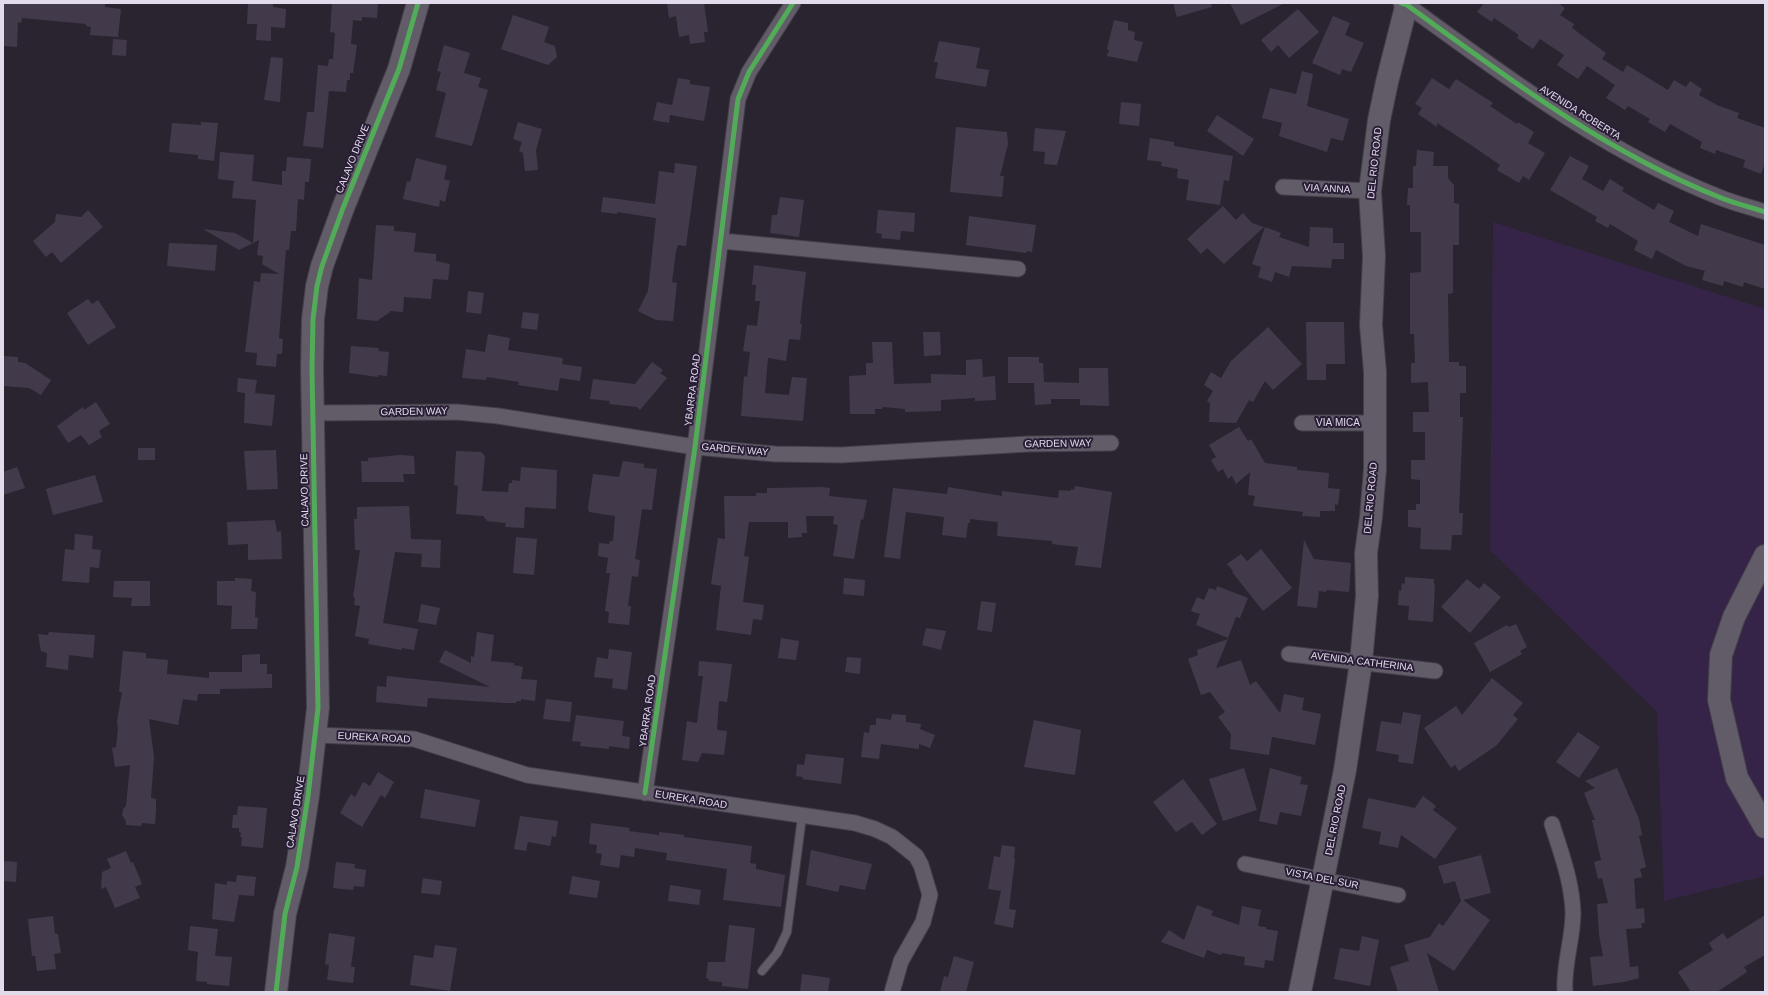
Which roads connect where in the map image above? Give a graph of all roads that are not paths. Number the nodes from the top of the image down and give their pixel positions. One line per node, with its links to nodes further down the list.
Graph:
1 (418, 3): 9 (street, CALAVO DRIVE)
2 (793, 3): 7 (street, YBARRA ROAD)
3 (1405, 4): 5 (street, DEL RIO ROAD); 6 (street, AVENIDA ROBERTA)
4 (1283, 188): 5 (street, VIA ANNA)
5 (1370, 191): 11 (street, DEL RIO ROAD)
6 (1765, 212)
7 (722, 241): 8 (street); 13 (street, YBARRA ROAD)
8 (1018, 269)
9 (313, 413): 13 (street, GARDEN WAY); 18 (street, CALAVO DRIVE)
10 (1302, 423): 11 (street, VIA MICA)
11 (1374, 423): 16 (street, DEL RIO ROAD)
12 (1111, 443): 13 (street, GARDEN WAY)
13 (695, 447): 19 (street, YBARRA ROAD)
14 (1765, 556): 22 (street)
15 (1289, 654): 16 (street, AVENIDA CATHERINA)
16 (1361, 662): 17 (street, AVENIDA CATHERINA); 24 (street, DEL RIO ROAD)
17 (1435, 671)
18 (316, 735): 19 (street, EUREKA ROAD); 27 (street, CALAVO DRIVE)
19 (645, 793): 20 (street, EUREKA ROAD)
20 (802, 817): 26 (lane); 28 (street, EUREKA ROAD)
21 (1552, 824): 30 (street)
22 (1765, 827)
23 (1245, 864): 24 (street, VISTA DEL SUR)
24 (1324, 879): 25 (street, VISTA DEL SUR); 29 (street, DEL RIO ROAD)
25 (1398, 895)
26 (762, 971)
27 (276, 992)
28 (892, 992)
29 (1300, 992)
30 (1565, 992)

